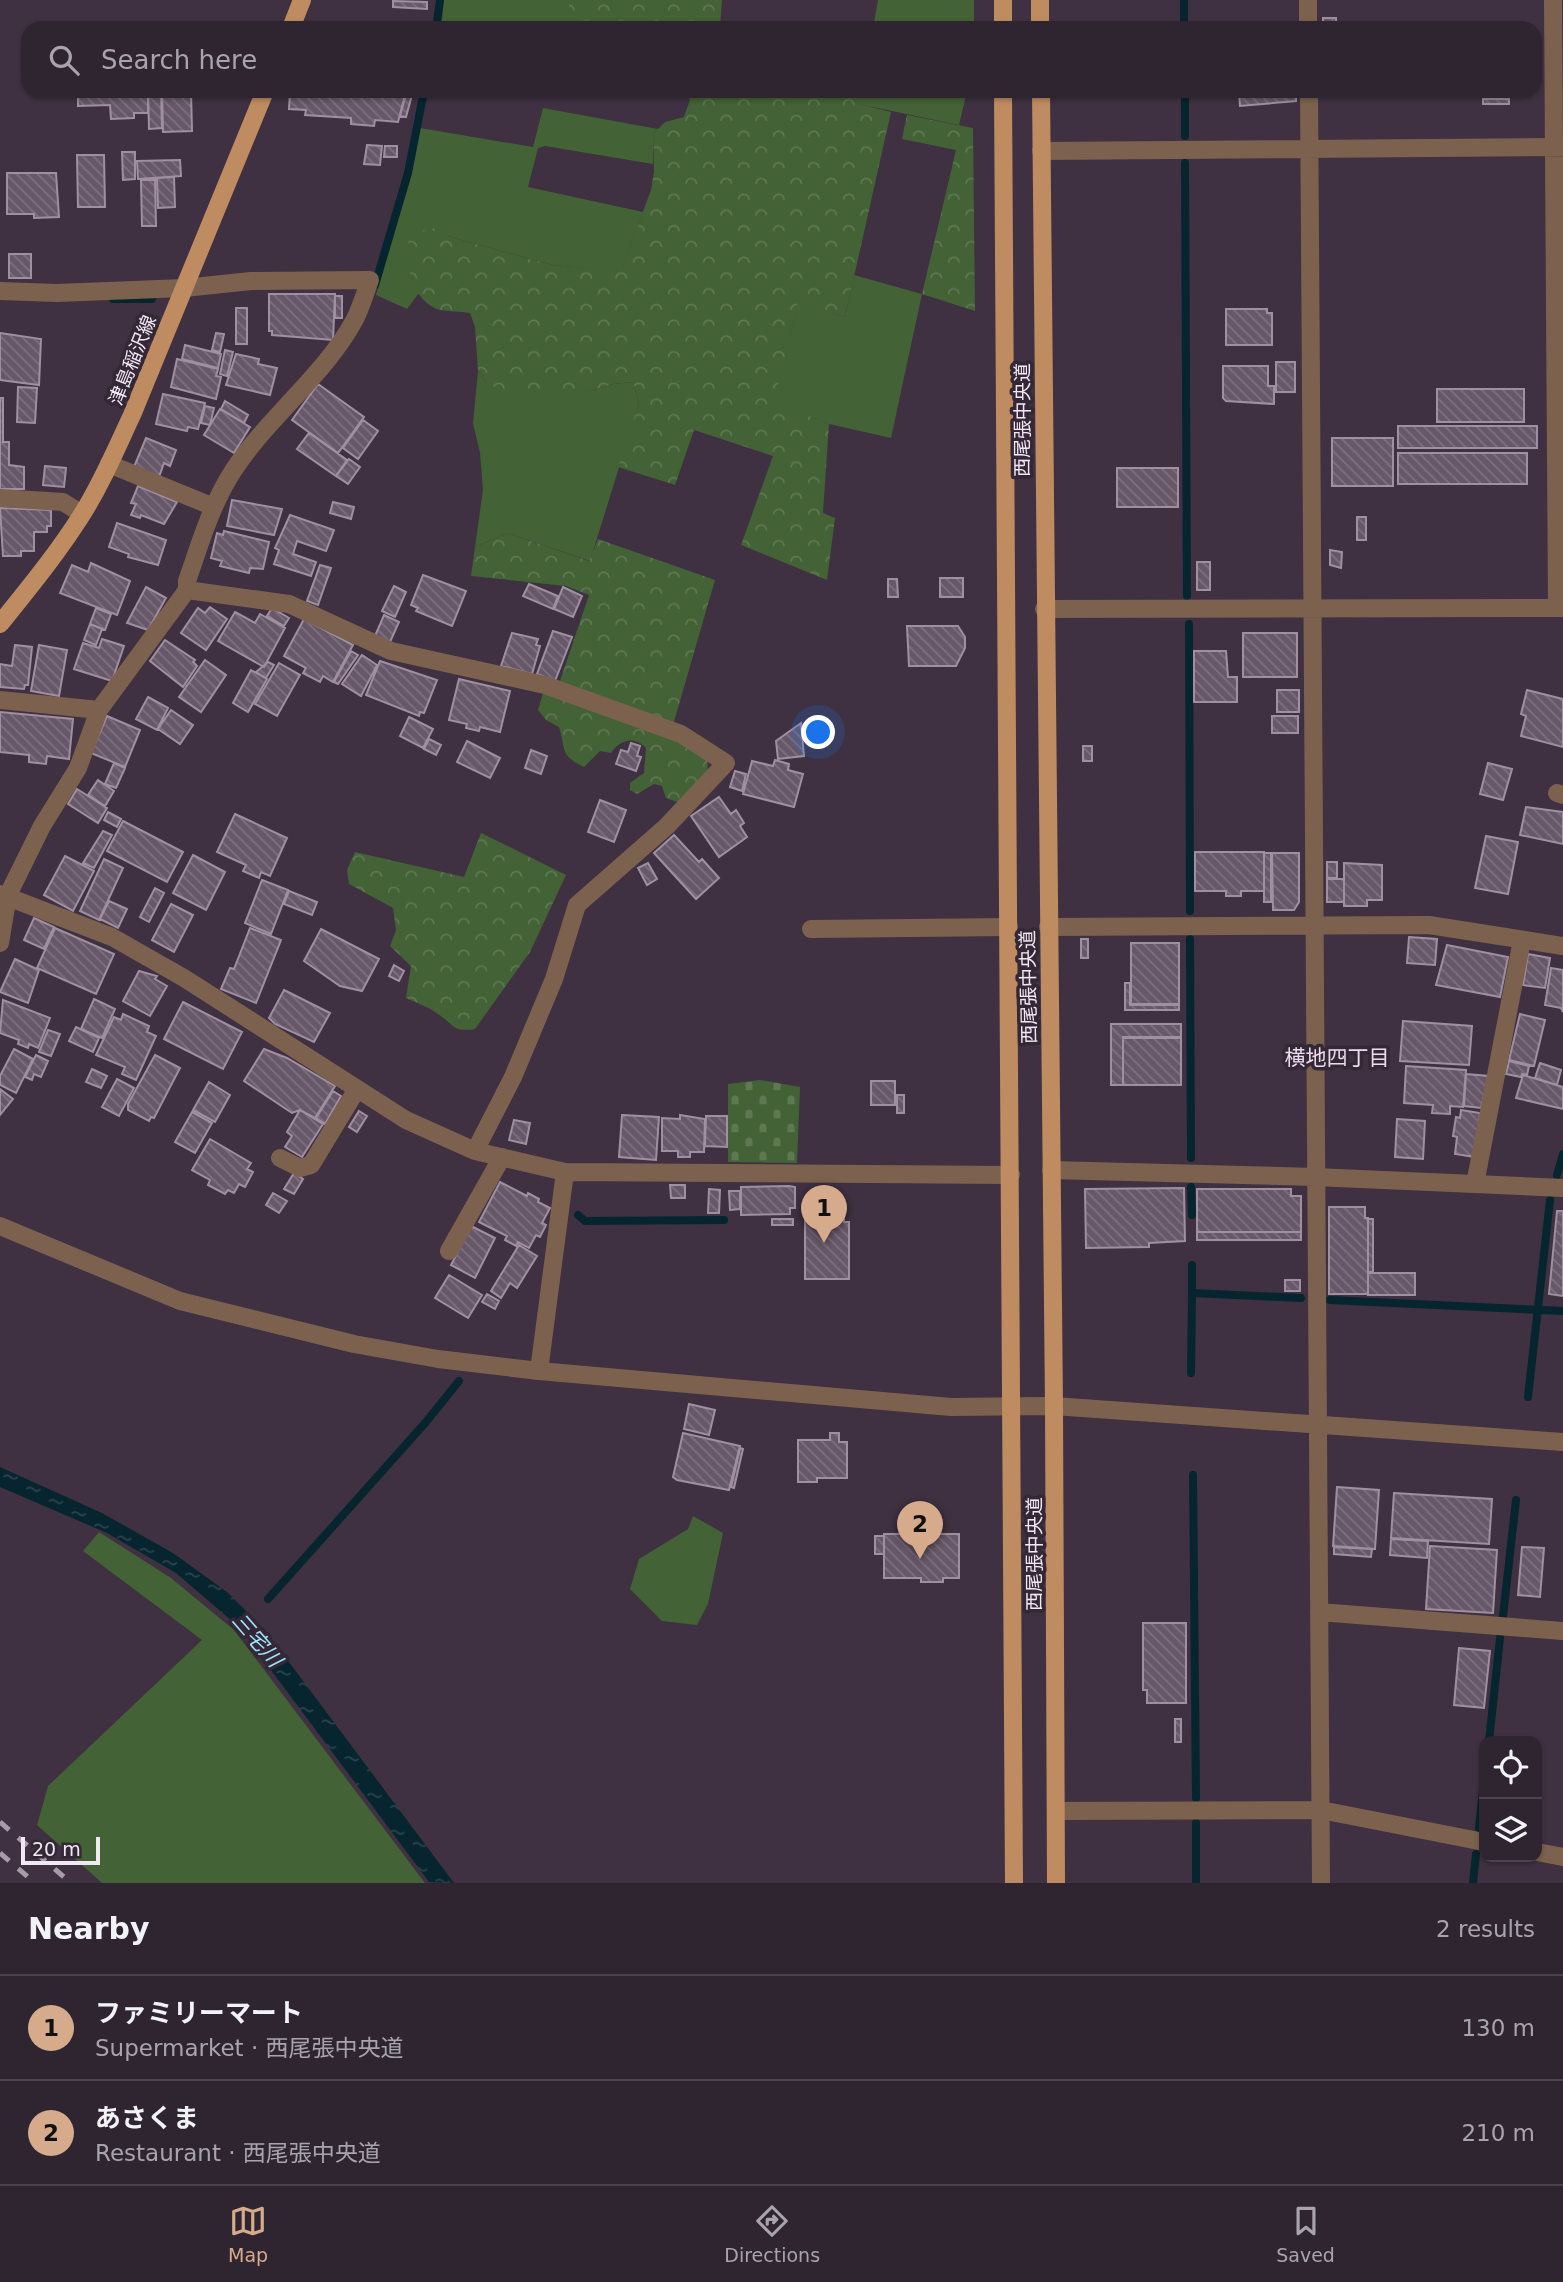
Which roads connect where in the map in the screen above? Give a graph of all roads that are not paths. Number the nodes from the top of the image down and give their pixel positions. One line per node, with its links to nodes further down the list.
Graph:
1 (302, 0): 6 (main road)
2 (1003, 0): 7 (main road)
3 (1040, 0): 8 (main road)
4 (1308, 0): 9 (street)
5 (1553, 0): 14 (street)
6 (294, 21)
7 (1003, 21)
8 (1040, 21)
9 (1308, 21)
10 (262, 98): 17 (main road, 津島稲沢線)
11 (1003, 98): 32 (main road, 西尾張中央道)
12 (1041, 98): 16 (main road, 西尾張中央道)
13 (1308, 98): 15 (street)
14 (1558, 147): 15 (street); 25 (street)
15 (1309, 149): 16 (street); 24 (street)
16 (1041, 151): 26 (main road, 西尾張中央道)
17 (184, 288): 18 (street); 19 (main road, 津島稲沢線); 21 (street)
18 (0, 291)
19 (109, 464): 21 (street); 22 (main road, 津島稲沢線)
20 (0, 498): 22 (street)
21 (214, 507): 23 (street)
22 (82, 514): 27 (main road, 津島稲沢線)
23 (187, 590): 29 (street); 39 (street)
24 (1311, 608): 25 (street); 26 (street); 31 (street)
25 (1560, 608)
26 (1044, 609): 33 (main road, 西尾張中央道)
27 (0, 624)
28 (0, 701): 29 (street)
29 (99, 710): 30 (street)
30 (4, 894): 36 (street); 38 (street)
31 (1313, 926): 33 (street); 35 (street); 45 (street)
32 (1009, 927): 34 (street); 44 (main road, 西尾張中央道)
33 (1048, 927): 42 (main road, 西尾張中央道)
34 (811, 929)
35 (1522, 940): 37 (street); 46 (street)
36 (0, 943)
37 (1563, 946)
38 (357, 1089): 39 (street); 41 (street)
39 (475, 1151): 40 (street)
40 (502, 1157): 43 (street); 49 (street)
41 (280, 1158)
42 (1051, 1170): 45 (street); 52 (main road, 西尾張中央道)
43 (565, 1172): 44 (street); 50 (street)
44 (1011, 1175): 51 (main road, 西尾張中央道)
45 (1315, 1177): 46 (street); 53 (street)
46 (1475, 1184): 47 (street)
47 (1563, 1188)
48 (0, 1226): 50 (street)
49 (449, 1251)
50 (539, 1371): 51 (street)
51 (1013, 1406): 52 (street); 62 (main road, 西尾張中央道)
52 (1054, 1406): 53 (street); 58 (main road, 西尾張中央道)
53 (1317, 1424): 54 (street); 55 (street)
54 (1563, 1442)
55 (1319, 1612): 56 (street); 57 (street)
56 (1563, 1631)
57 (1321, 1810): 58 (street); 59 (street); 64 (street)
58 (1056, 1811): 63 (main road, 西尾張中央道)
59 (1479, 1841)
60 (1542, 1853): 61 (street)
61 (1563, 1857)
62 (1014, 1883)
63 (1056, 1883)
64 (1321, 1883)

